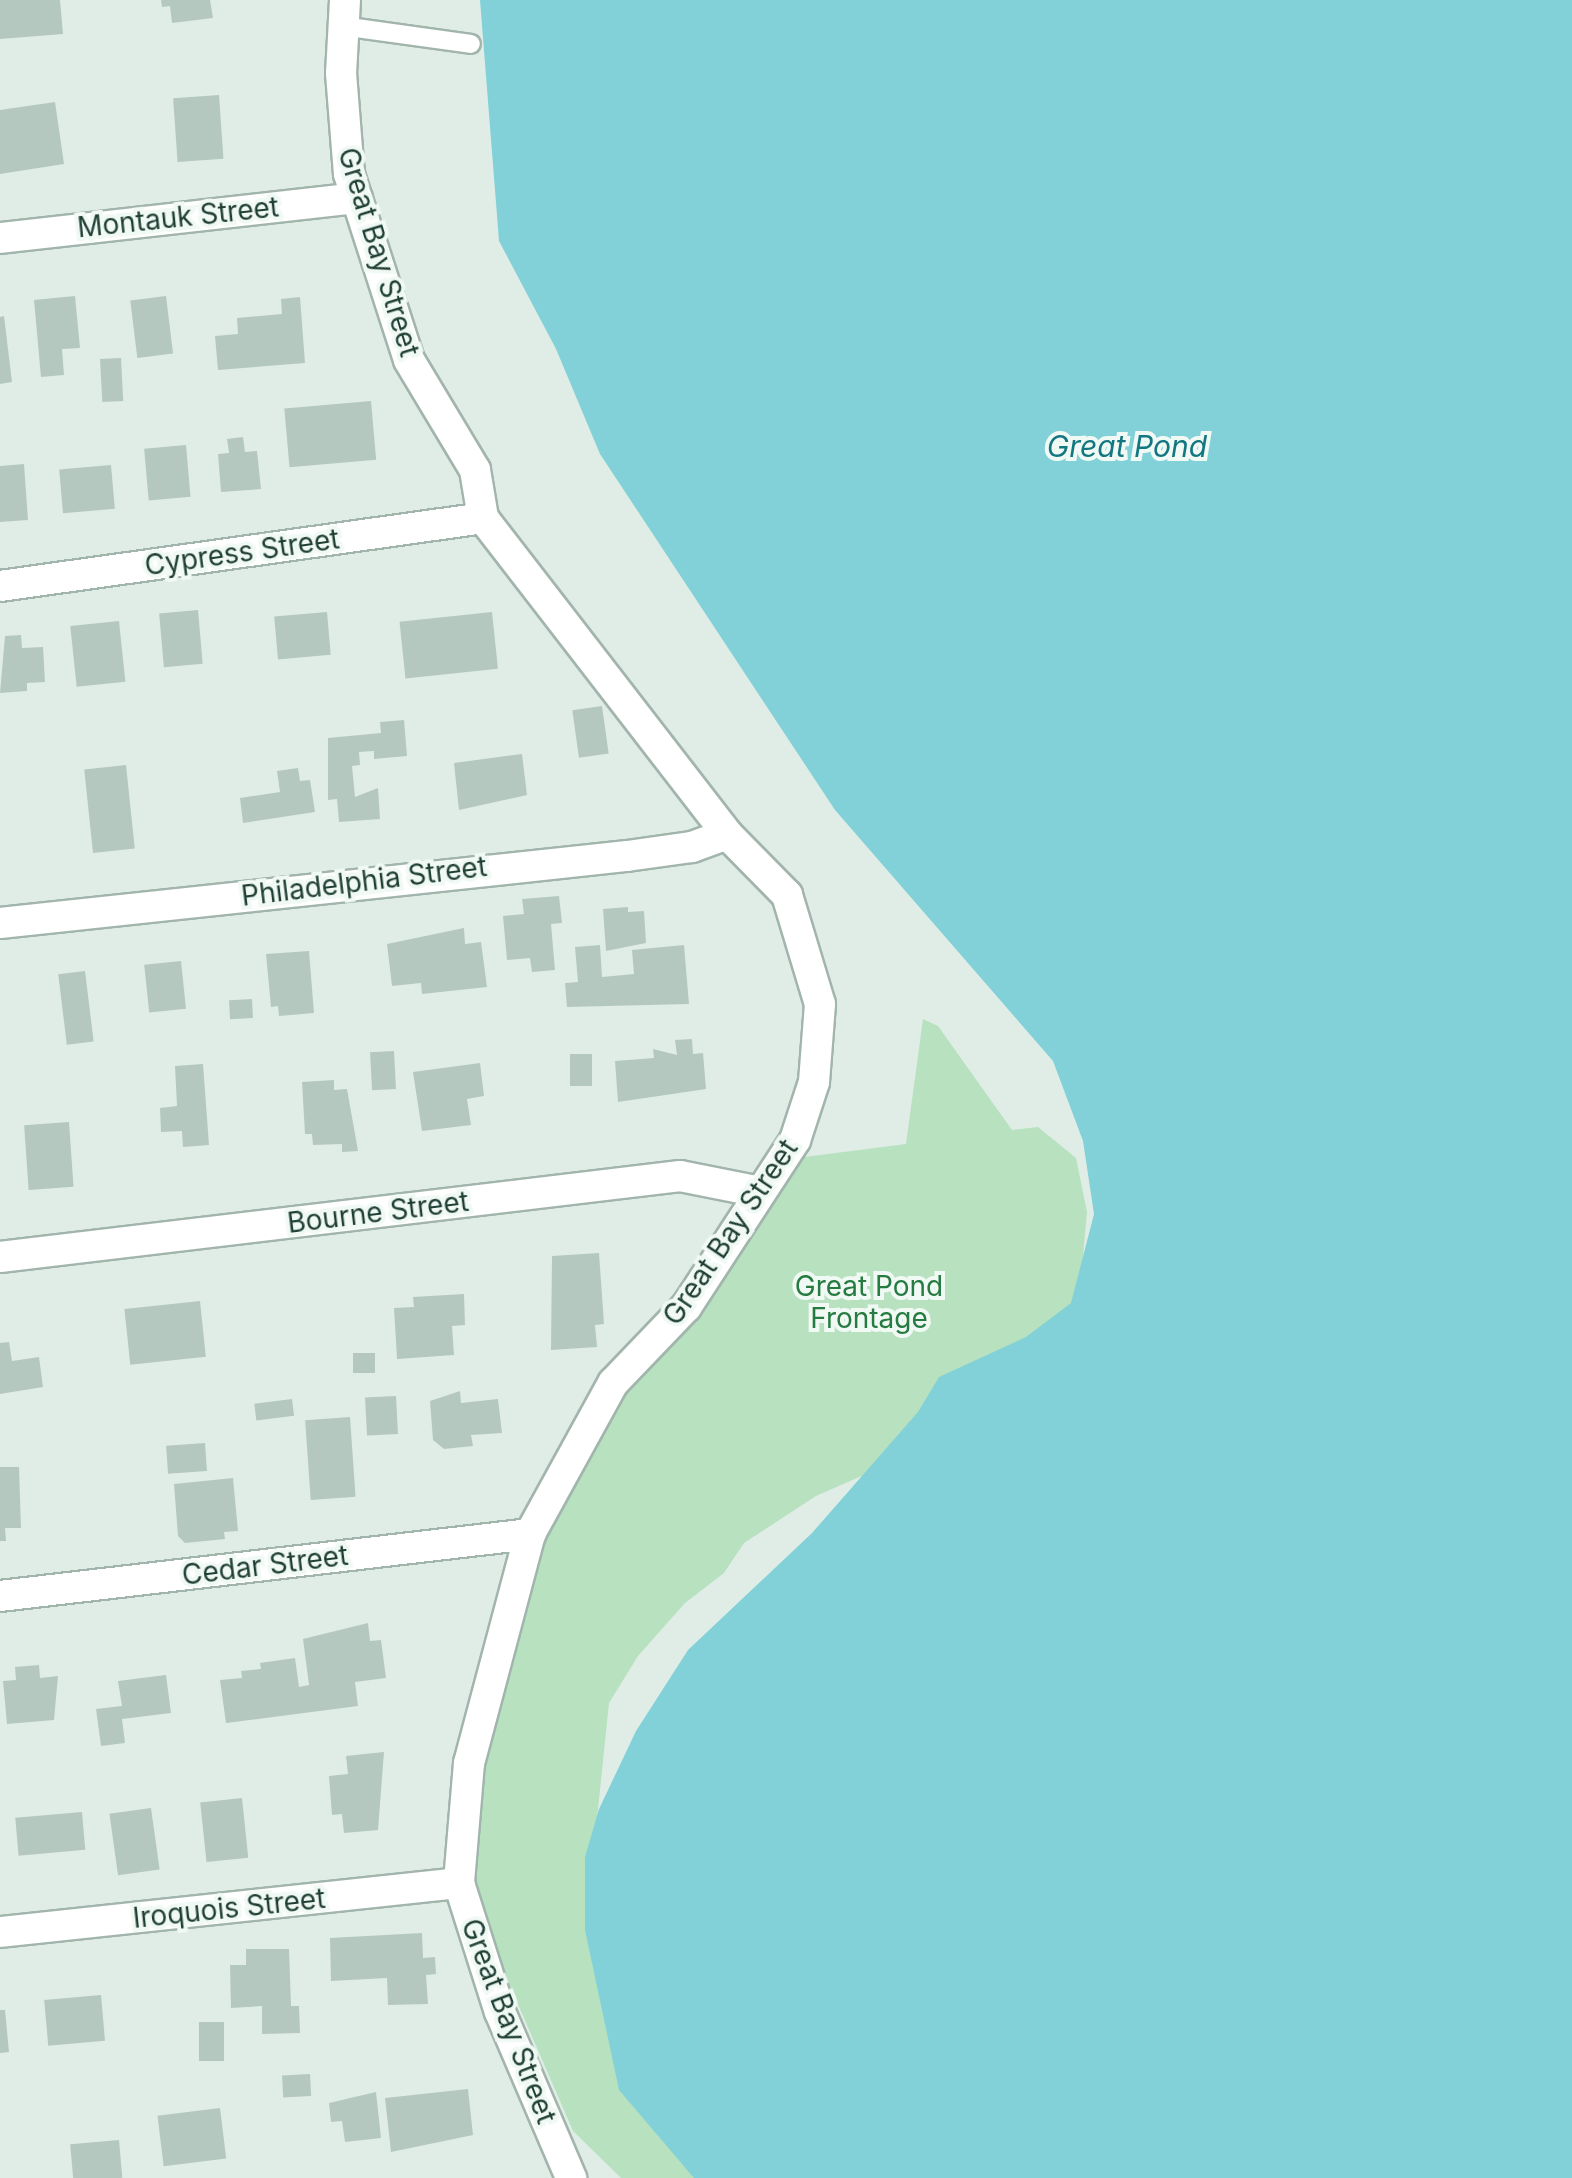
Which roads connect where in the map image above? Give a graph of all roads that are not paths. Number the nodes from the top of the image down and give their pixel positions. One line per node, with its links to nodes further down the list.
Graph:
1 (344, 13): 2 (lane); 3 (street, Great Bay Street)
2 (472, 44)
3 (357, 198): 4 (street, Montauk Street); 5 (street, Great Bay Street)
4 (0, 238)
5 (483, 518): 6 (street, Cypress Street); 7 (street, Great Bay Street)
6 (0, 586)
7 (726, 834): 8 (street, Philadelphia Street); 9 (street, Great Bay Street)
8 (0, 923)
9 (756, 1191): 10 (street, Bourne Street); 11 (street, Great Bay Street)
10 (0, 1256)
11 (530, 1534): 12 (street, Cedar Street); 13 (street, Great Bay Street)
12 (0, 1596)
13 (458, 1883): 14 (street, Iroquois Street); 15 (street, Great Bay Street)
14 (0, 1932)
15 (570, 2178)

